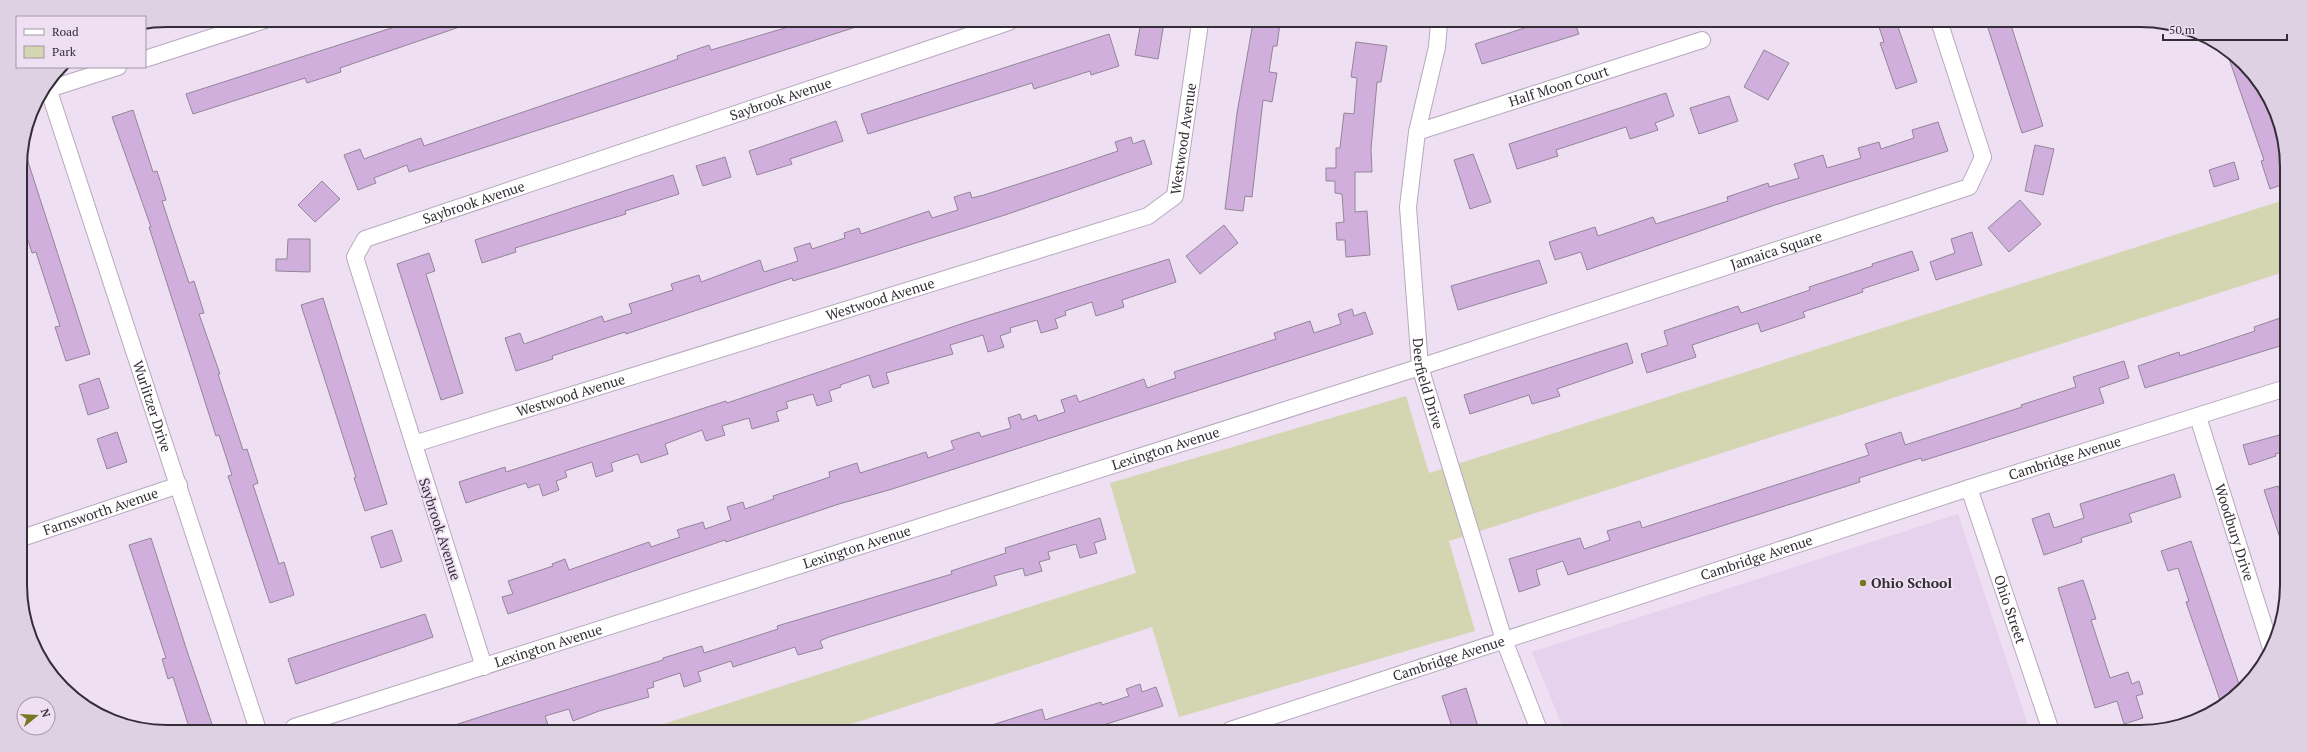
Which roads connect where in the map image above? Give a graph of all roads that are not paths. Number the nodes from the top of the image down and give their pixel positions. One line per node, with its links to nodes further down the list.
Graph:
1 (244, 27): 7 (street)
2 (994, 27): 15 (street, Saybrook Avenue)
3 (1199, 27): 15 (street, Westwood Avenue)
4 (1439, 27): 11 (street, Deerfield Drive)
5 (1941, 27): 12 (street, Jamaica Square)
6 (1702, 40): 11 (street, Half Moon Court)
7 (146, 58)
8 (114, 68): 9 (street)
9 (54, 85)
10 (49, 91): 16 (street, Wurlitzer Drive)
11 (1416, 132): 12 (street, Deerfield Drive)
12 (1420, 366): 19 (street, Deerfield Drive); 21 (street, Lexington Avenue)
13 (2280, 390): 14 (street, Cambridge Avenue)
14 (2198, 417): 17 (street, Cambridge Avenue); 20 (street, Woodbury Drive)
15 (414, 444): 21 (street, Saybrook Avenue)
16 (179, 485): 18 (street, Farnsworth Avenue); 22 (street, Wurlitzer Drive)
17 (1969, 488): 19 (street, Cambridge Avenue); 26 (street, Ohio Street)
18 (27, 536)
19 (1504, 640): 24 (street, Cambridge Avenue); 25 (street, Deerfield Drive)
20 (2269, 641)
21 (484, 667): 23 (street, Lexington Avenue)
22 (256, 725)
23 (300, 725)
24 (1245, 725)
25 (1537, 725)
26 (2049, 725)

